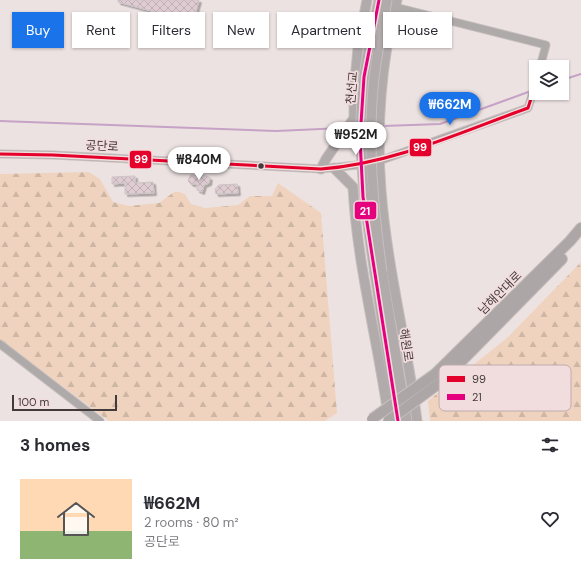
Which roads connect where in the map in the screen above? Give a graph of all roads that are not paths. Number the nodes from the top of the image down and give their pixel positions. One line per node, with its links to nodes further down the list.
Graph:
1 (367, 0): 10 (main road)
2 (379, 0): 15 (main road, 천선교, bridge)
3 (387, 0): 15 (main road, 천선교, bridge)
4 (396, 3): 5 (street); 8 (main road)
5 (542, 60)
6 (531, 100): 8 (street, 공단로)
7 (0, 154): 10 (street, 공단로)
8 (379, 161): 9 (street, 공단로); 12 (main road)
9 (334, 168): 10 (street, 공단로); 11 (main road)
10 (321, 169)
11 (354, 204): 12 (main road); 22 (main road)
12 (383, 208): 25 (main road)
13 (581, 228): 17 (highway, 남해안대로)
14 (581, 238): 18 (highway, 남해안대로)
15 (378, 273): 23 (main road, 해원로); 24 (main road, 해원로)
16 (0, 344): 21 (street)
17 (451, 365)
18 (452, 365)
19 (438, 378): 20 (highway, bridge); 22 (highway, bridge)
20 (370, 420)
21 (100, 421)
22 (389, 421)
23 (398, 421)
24 (407, 421)
25 (417, 421)

